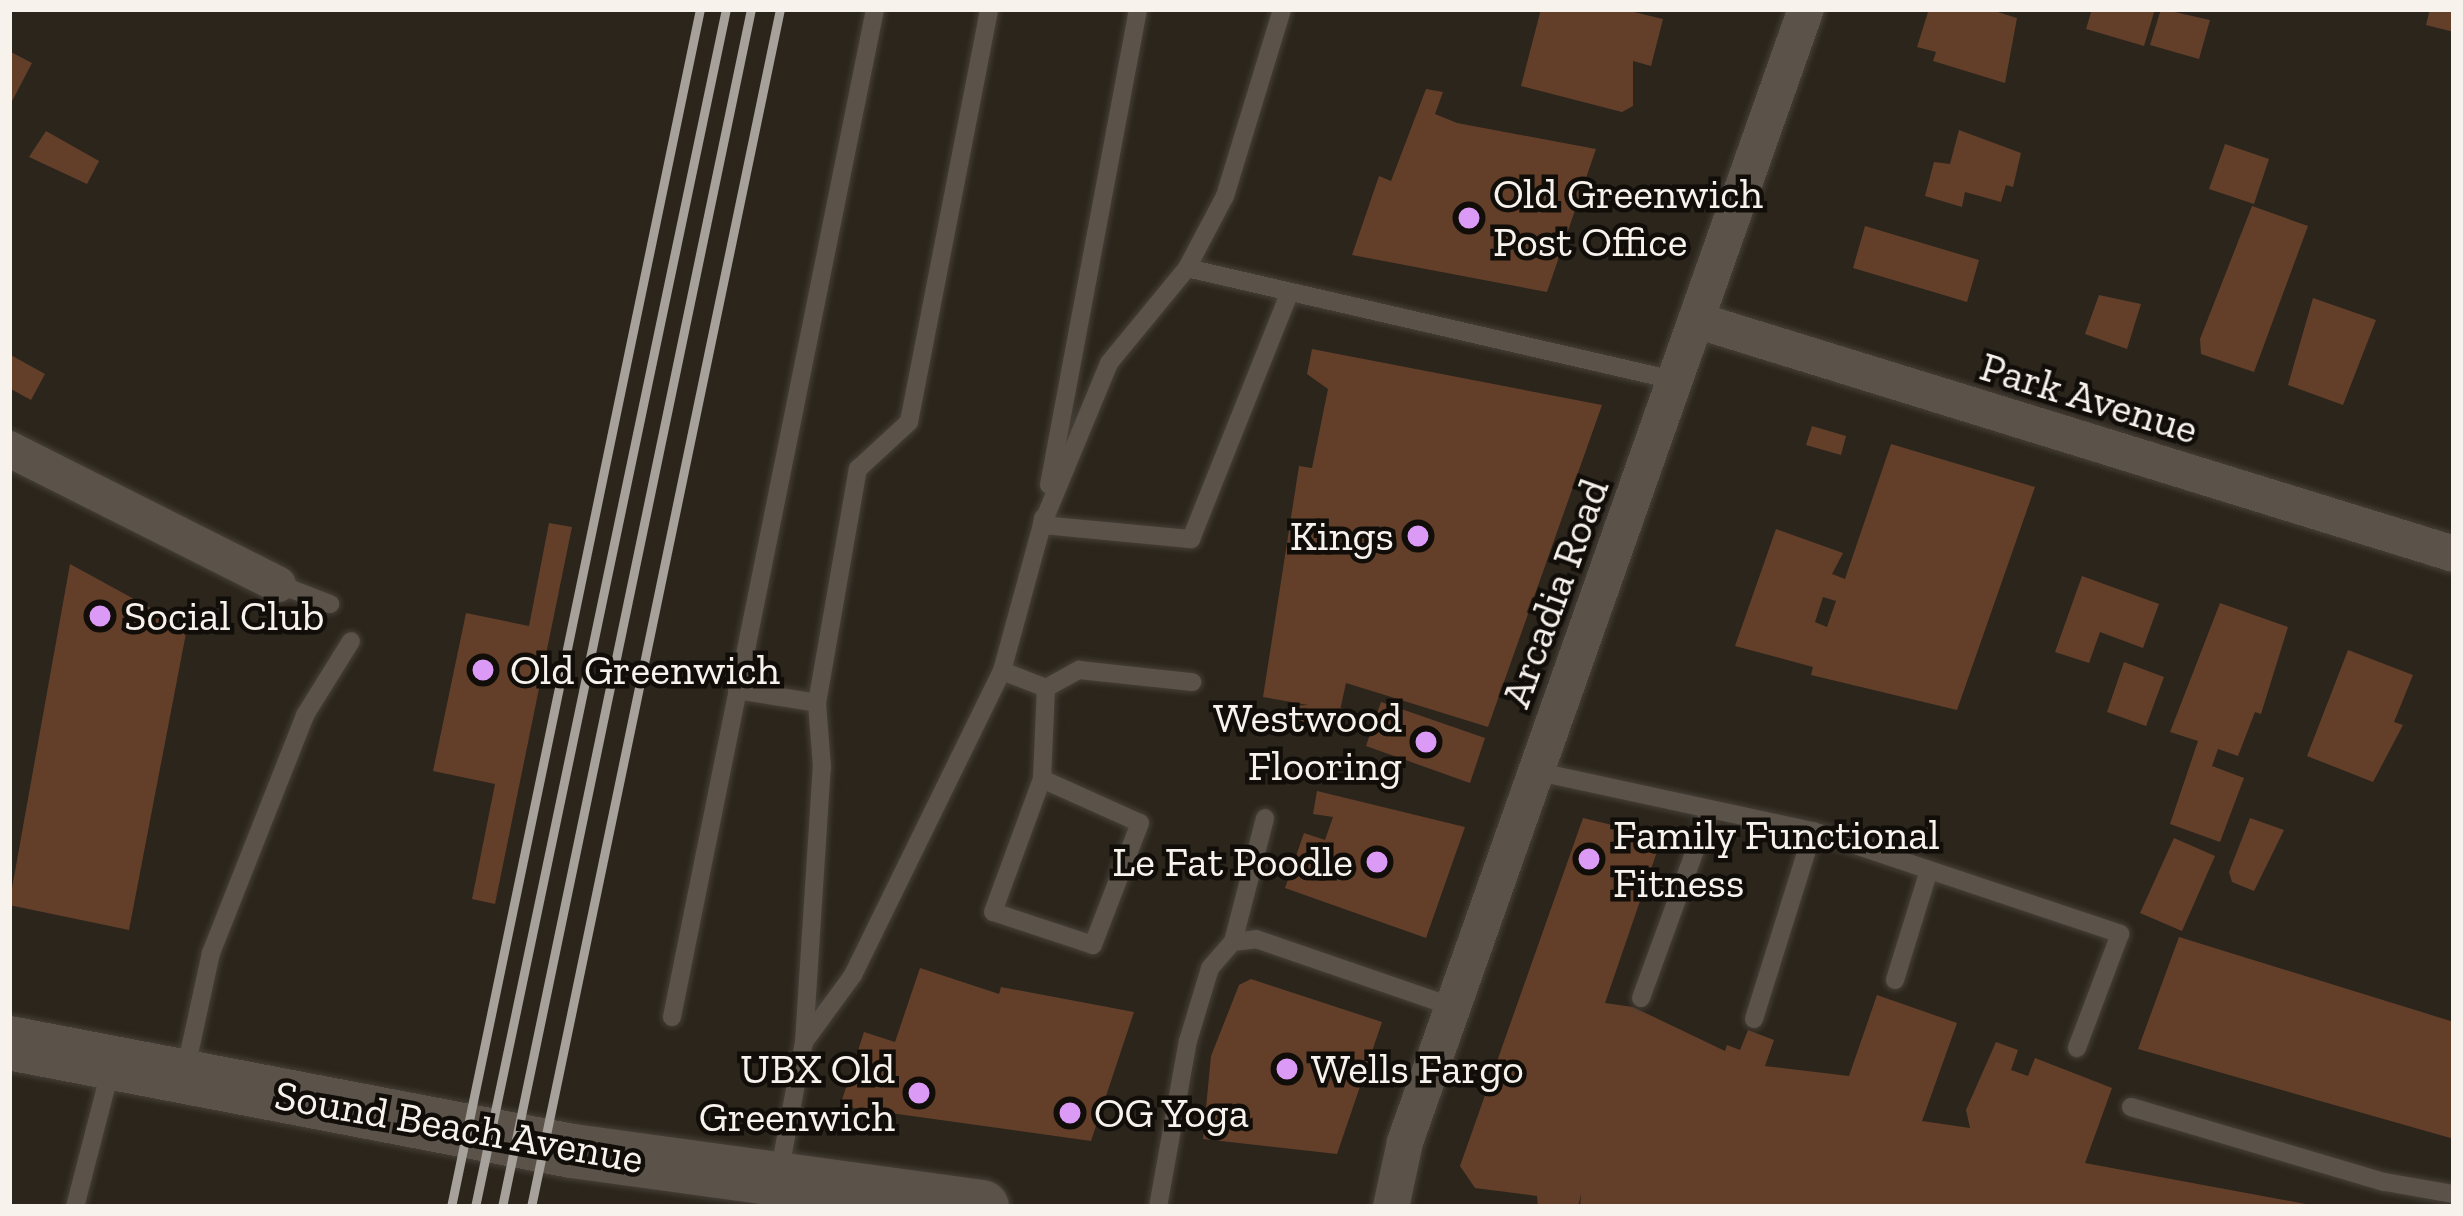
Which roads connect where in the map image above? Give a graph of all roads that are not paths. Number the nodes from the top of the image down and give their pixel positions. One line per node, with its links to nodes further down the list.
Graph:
1 (875, 9): 19 (lane)
2 (989, 9): 20 (lane)
3 (1138, 9): 11 (lane)
4 (1282, 9): 6 (lane)
5 (1806, 9): 8 (street, Arcadia Road)
6 (1187, 268): 7 (lane); 11 (lane)
7 (1289, 294): 9 (lane); 11 (lane)
8 (1700, 322): 9 (street, Arcadia Road); 12 (street, Park Avenue)
9 (1678, 380): 21 (street, Arcadia Road)
10 (9, 449): 13 (street)
11 (1042, 525): 16 (lane)
12 (2454, 554)
13 (278, 584): 14 (lane)
14 (330, 604)
15 (351, 641): 37 (lane)
16 (1002, 670): 18 (lane); 34 (lane)
17 (1192, 682): 18 (lane)
18 (1046, 688): 22 (lane)
19 (737, 690): 20 (lane); 31 (lane)
20 (817, 703): 34 (lane)
21 (1539, 772): 23 (lane); 30 (street, Arcadia Road)
22 (1042, 779): 22 (lane)
23 (1711, 809): 25 (lane); 29 (lane)
24 (1265, 818): 27 (lane)
25 (1813, 831): 26 (lane); 32 (lane)
26 (1929, 870): 28 (lane); 35 (lane)
27 (1233, 942): 30 (lane); 43 (lane)
28 (1895, 980)
29 (1641, 998)
30 (1453, 1007): 44 (street, Arcadia Road)
31 (673, 1017)
32 (1754, 1019)
33 (9, 1042): 36 (street, Sound Beach Avenue)
34 (803, 1042): 39 (lane)
35 (2077, 1048)
36 (112, 1063): 37 (street, Sound Beach Avenue); 41 (lane)
37 (184, 1077): 39 (street, Sound Beach Avenue)
38 (2131, 1107): 40 (lane)
39 (778, 1179): 42 (street, Sound Beach Avenue)
40 (2454, 1194)
41 (75, 1207)
42 (982, 1207)
43 (1158, 1207)
44 (1391, 1207)

